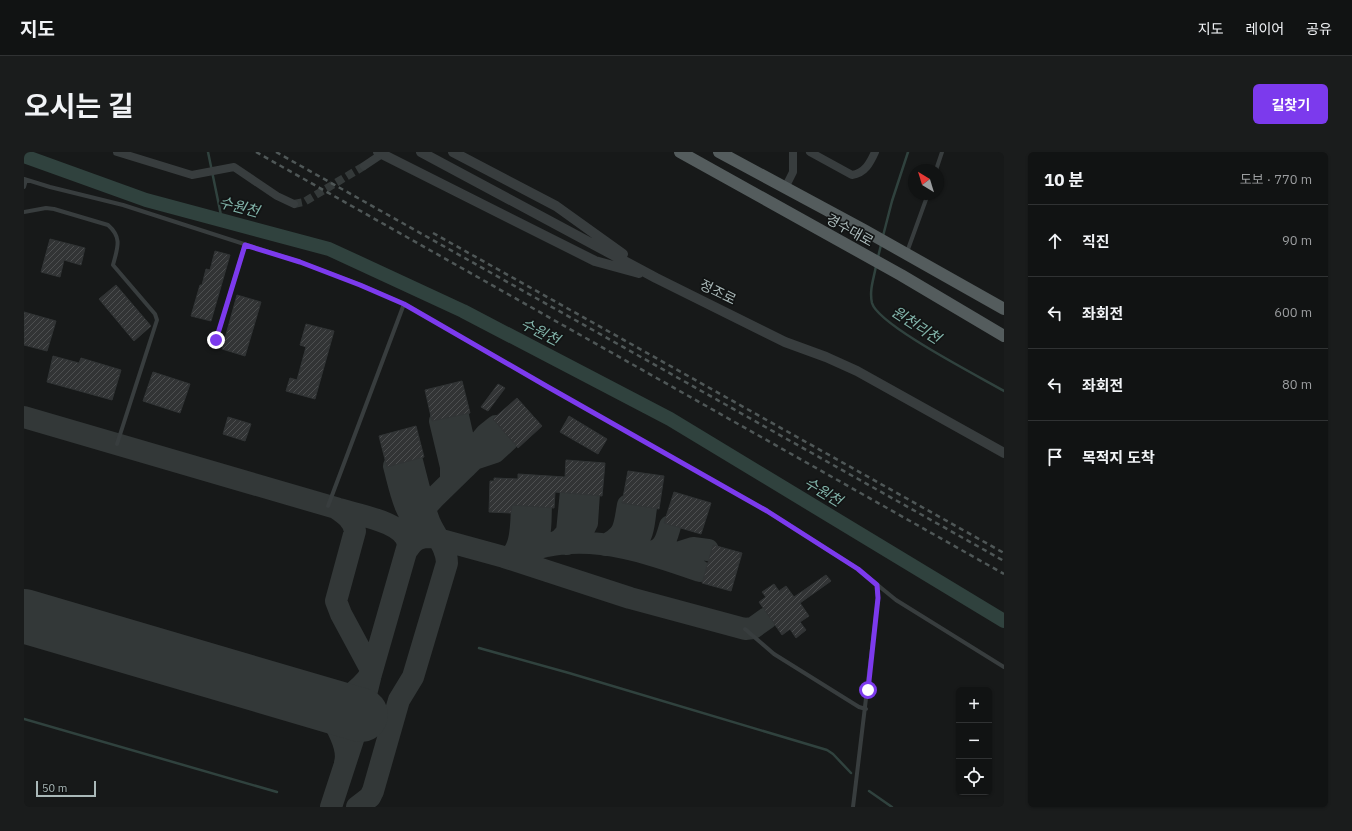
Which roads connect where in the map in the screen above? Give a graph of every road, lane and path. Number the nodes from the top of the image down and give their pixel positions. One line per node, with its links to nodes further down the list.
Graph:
1 (117, 152): 17 (street)
2 (421, 152): 21 (street, 정조로)
3 (453, 152): 21 (street)
4 (680, 152): 24 (main road, 경수대로)
5 (719, 152): 15 (main road, 경수대로)
6 (793, 152): 15 (street)
7 (810, 152): 8 (street)
8 (875, 152)
9 (942, 152): 11 (lane)
10 (381, 153): 12 (street); 21 (street)
11 (938, 164)
12 (364, 166)
13 (25, 180): 14 (lane); 19 (lane)
14 (24, 187)
15 (785, 188): 20 (main road, 경수대로)
16 (926, 200): 20 (lane)
17 (294, 204)
18 (24, 212): 26 (lane)
19 (245, 245): 22 (lane); 25 (lane)
20 (906, 254): 23 (main road, 경수대로)
21 (656, 278): 27 (street, 정조로)
22 (404, 304): 28 (lane); 29 (lane)
23 (1004, 309)
24 (1004, 336)
25 (216, 340)
26 (117, 444)
27 (1004, 454)
28 (328, 506)
29 (877, 585): 31 (lane); 32 (lane)
30 (746, 629): 32 (lane)
31 (1004, 668)
32 (866, 709): 33 (lane)
33 (853, 807)

